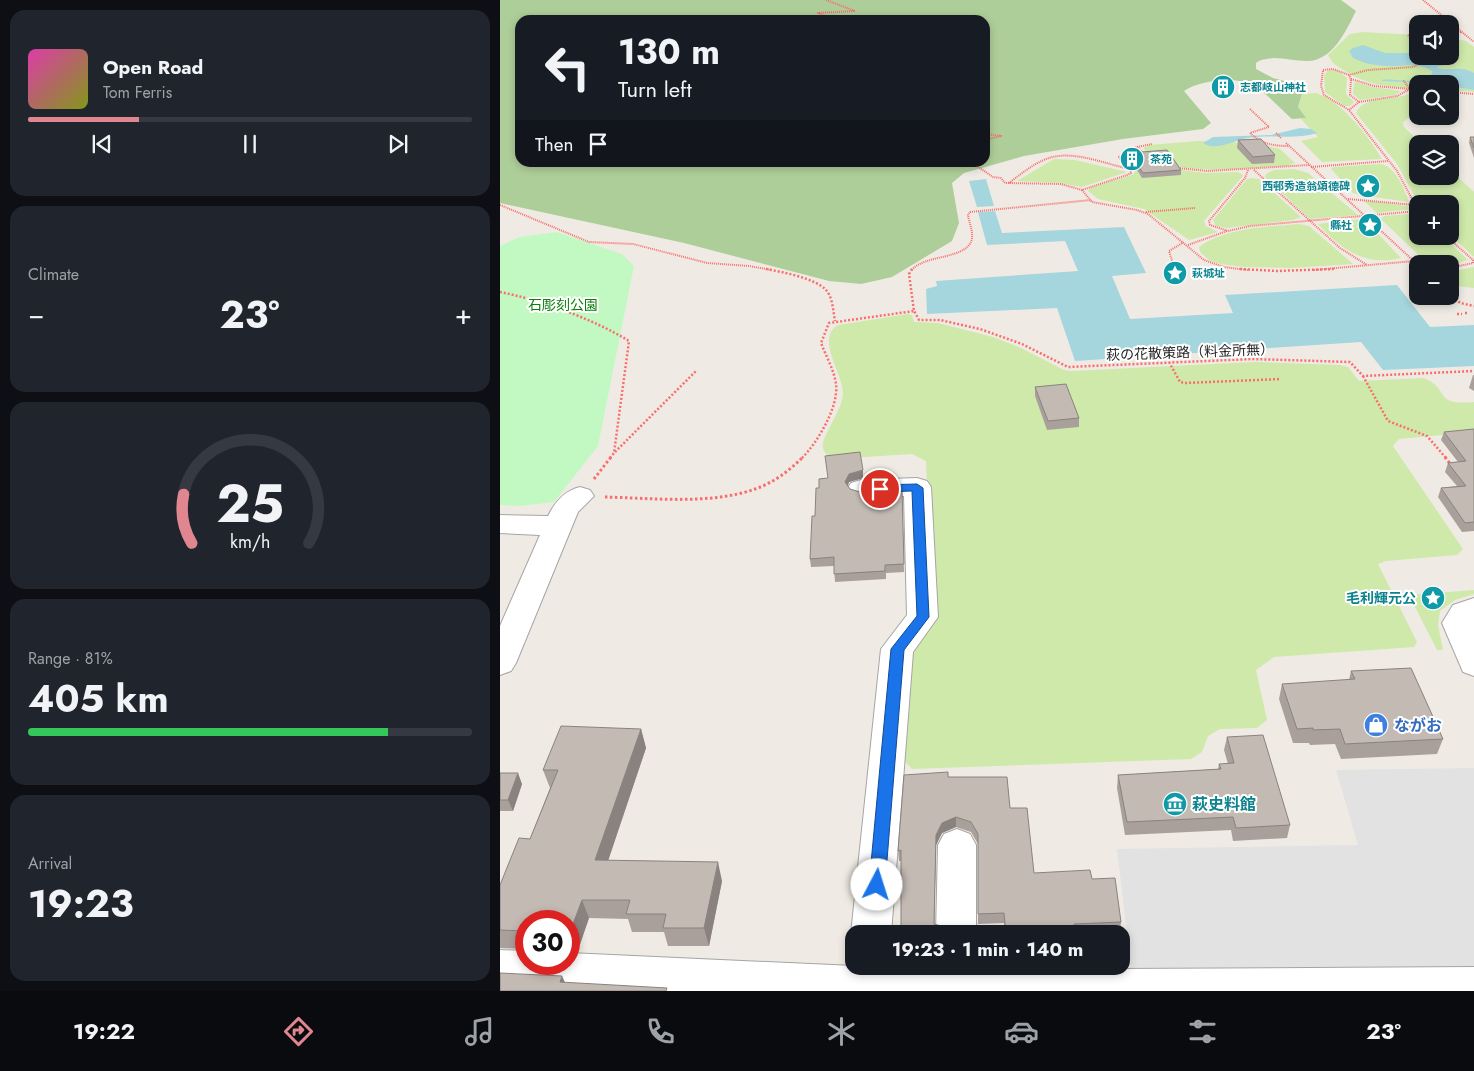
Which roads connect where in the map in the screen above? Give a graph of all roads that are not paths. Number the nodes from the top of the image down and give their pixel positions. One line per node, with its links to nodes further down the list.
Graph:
1 (861, 489): 9 (street)
2 (580, 496): 4 (street)
3 (500, 524): 4 (street)
4 (559, 526): 6 (street)
5 (1474, 609): 7 (street)
6 (500, 663)
7 (1474, 664)
8 (957, 845): 10 (street)
9 (872, 925)
10 (956, 925)
11 (500, 969): 12 (street)
12 (865, 976): 13 (street)
13 (948, 984): 15 (street)
14 (1474, 987): 15 (street)
15 (1240, 990)

